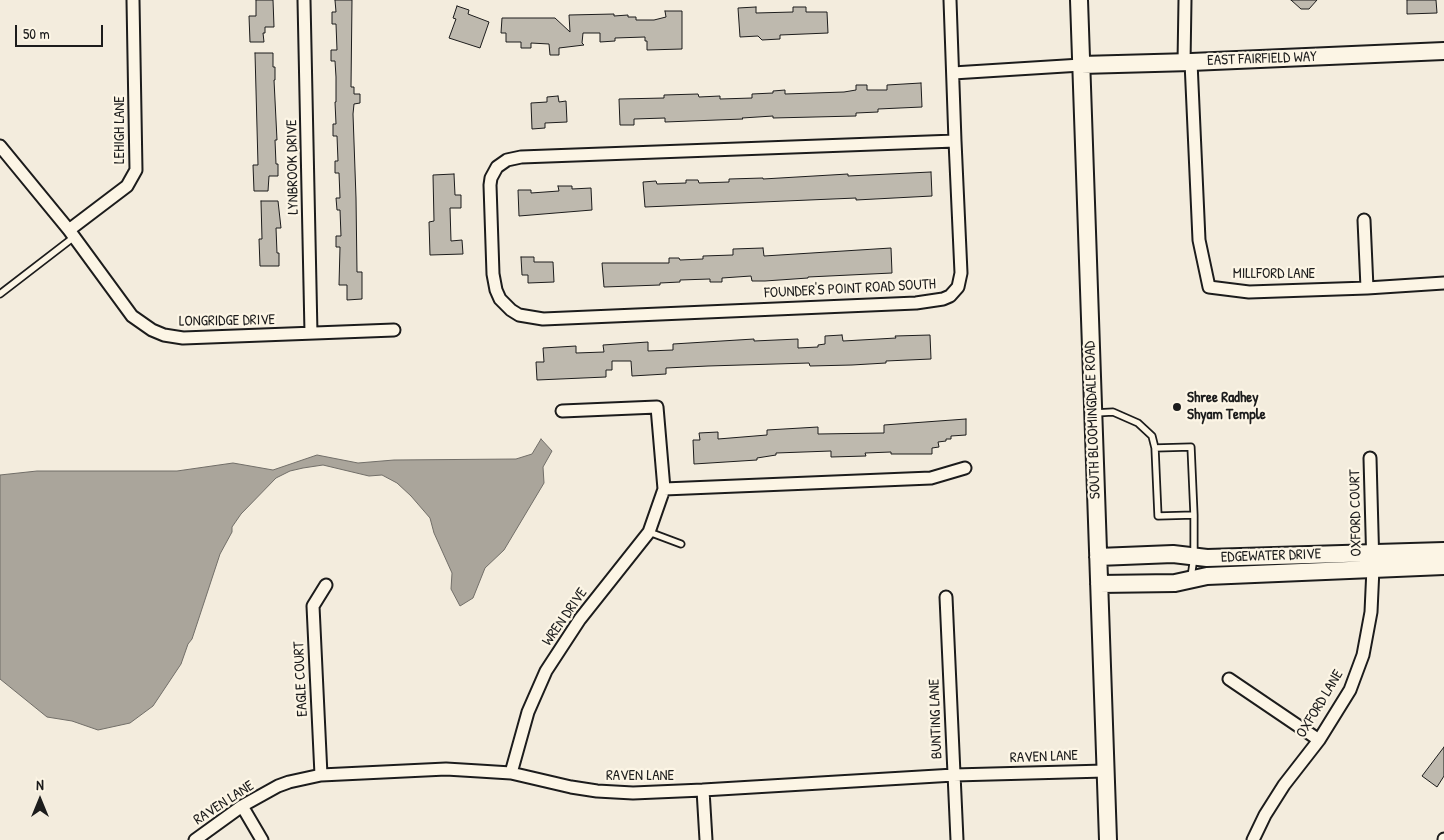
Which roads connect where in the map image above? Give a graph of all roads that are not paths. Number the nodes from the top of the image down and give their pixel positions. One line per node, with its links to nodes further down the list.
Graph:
1 (133, 0): 13 (street, LEHIGH LANE)
2 (304, 0): 18 (street, LYNBROOK DRIVE)
3 (950, 0): 9 (street, FOUNDER'S POINT ROAD SOUTH)
4 (1079, 0): 8 (street, SOUTH BLOOMINGDALE ROAD)
5 (1185, 0): 7 (street, MILLFORD LANE)
6 (1444, 51): 7 (street, EAST FAIRFIELD WAY)
7 (1188, 62): 8 (street, EAST FAIRFIELD WAY); 15 (street, MILLFORD LANE)
8 (1081, 65): 9 (street); 20 (street, SOUTH BLOOMINGDALE ROAD)
9 (953, 73): 10 (street, FOUNDER'S POINT ROAD SOUTH)
10 (955, 141): 10 (street, FOUNDER'S POINT ROAD SOUTH)
11 (0, 146): 13 (street, LONGRIDGE DRIVE)
12 (1364, 220): 15 (street)
13 (71, 234): 16 (lane); 18 (street, LONGRIDGE DRIVE)
14 (1444, 283): 15 (street, MILLFORD LANE)
15 (1367, 288)
16 (0, 294)
17 (394, 330): 18 (street, LONGRIDGE DRIVE)
18 (312, 333)
19 (562, 411): 24 (street, WREN DRIVE)
20 (1093, 413): 21 (lane); 29 (street, SOUTH BLOOMINGDALE ROAD)
21 (1155, 448): 25 (lane); 25 (lane)
22 (1370, 458): 31 (street, OXFORD COURT)
23 (964, 468): 24 (street)
24 (664, 489): 26 (street, WREN DRIVE)
25 (1194, 515): 30 (lane)
26 (649, 532): 27 (lane); 40 (street, WREN DRIVE)
27 (681, 544)
28 (1444, 551): 31 (street, EDGEWATER DRIVE)
29 (1098, 557): 30 (street, EDGEWATER DRIVE); 34 (street, SOUTH BLOOMINGDALE ROAD)
30 (1194, 557): 31 (street, EDGEWATER DRIVE); 33 (lane)
31 (1372, 560): 32 (street, EDGEWATER DRIVE); 33 (street, EDGEWATER DRIVE); 38 (street, OXFORD LANE)
32 (1444, 566)
33 (1191, 580): 34 (street, EDGEWATER DRIVE)
34 (1099, 584): 39 (street, SOUTH BLOOMINGDALE ROAD)
35 (326, 585): 41 (street, EAGLE COURT)
36 (946, 597): 42 (street, BUNTING LANE)
37 (1229, 678): 38 (street)
38 (1319, 740): 50 (street, OXFORD LANE)
39 (1105, 771): 42 (street, RAVEN LANE); 49 (street, SOUTH BLOOMINGDALE ROAD)
40 (511, 773): 41 (street, RAVEN LANE); 43 (street, RAVEN LANE)
41 (321, 775): 44 (street, RAVEN LANE)
42 (954, 775): 43 (street, RAVEN LANE); 48 (street, BUNTING LANE)
43 (702, 790): 47 (street)
44 (242, 806): 45 (street, RAVEN LANE); 46 (street)
45 (195, 840)
46 (262, 840)
47 (706, 840)
48 (956, 840)
49 (1108, 840)
50 (1253, 840)

